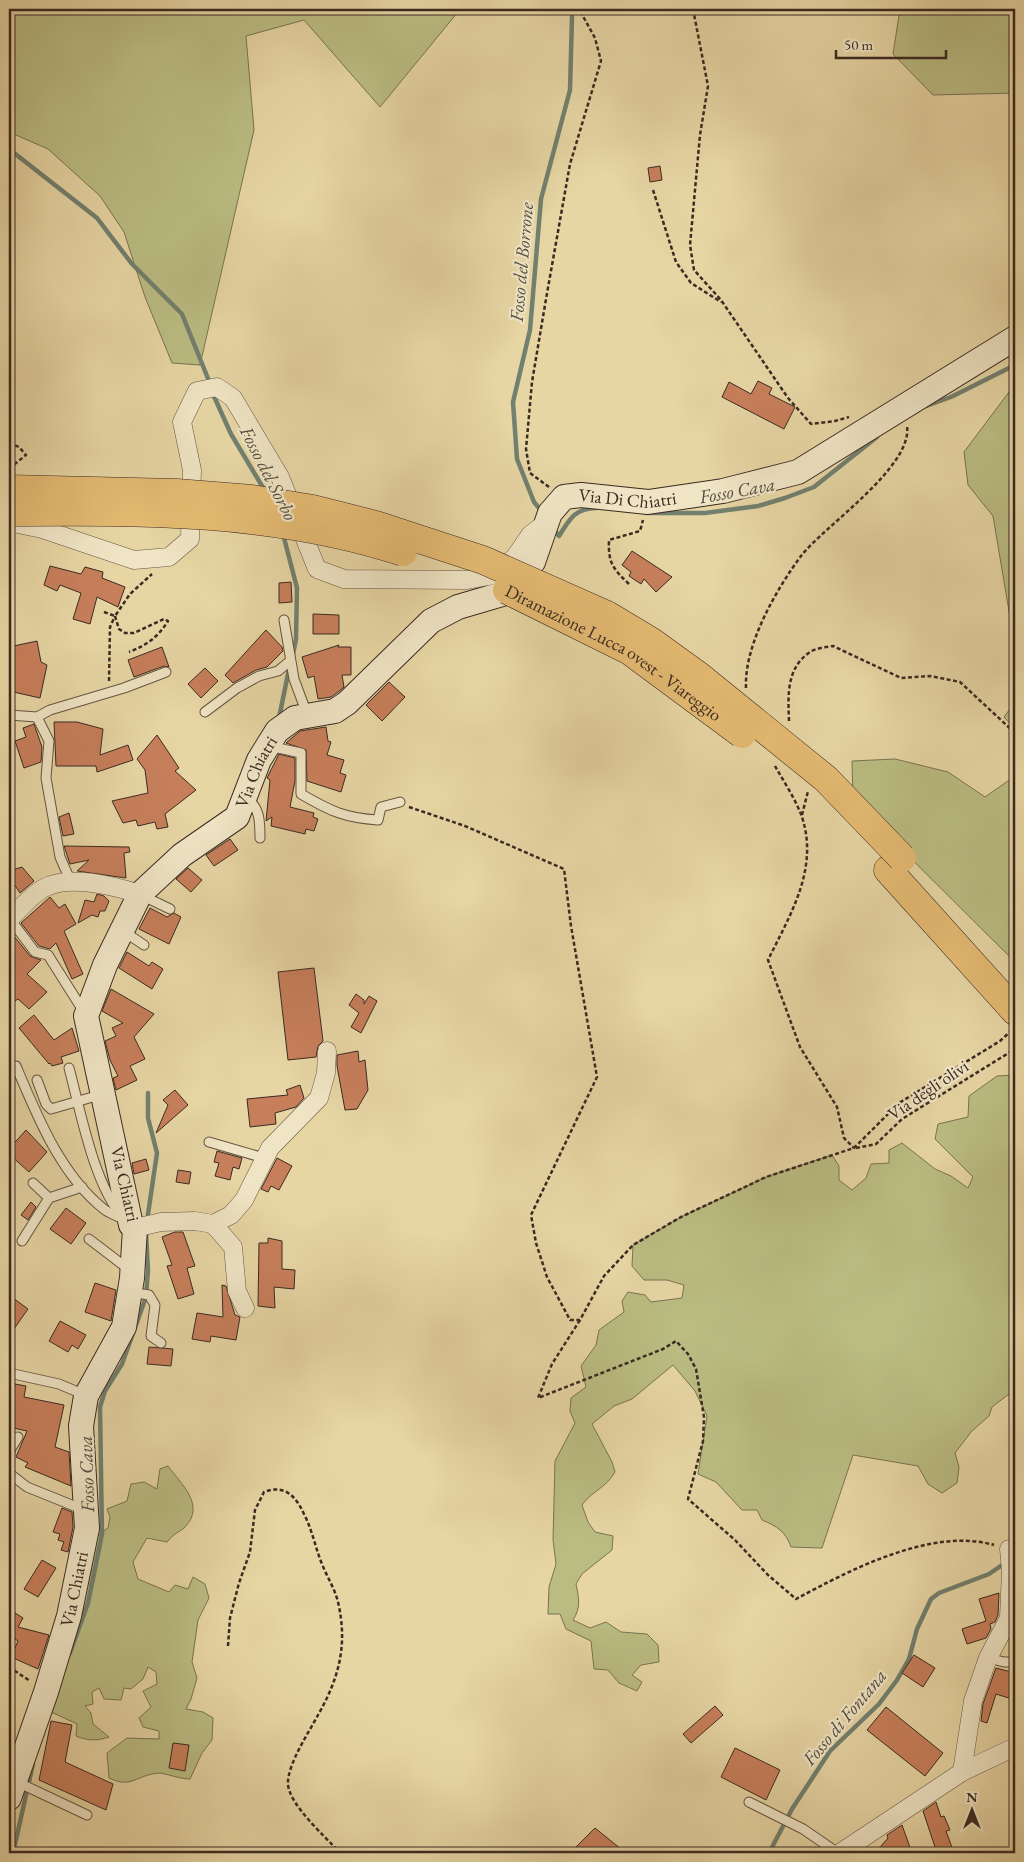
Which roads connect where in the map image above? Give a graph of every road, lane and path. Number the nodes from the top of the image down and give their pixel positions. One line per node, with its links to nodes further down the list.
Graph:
1 (578, 9): 10 (path)
2 (693, 9): 4 (path)
3 (653, 190): 4 (path)
4 (723, 304): 6 (path)
5 (1015, 338): 10 (street, Via Di Chiatri)
6 (853, 415)
7 (9, 443): 8 (path)
8 (9, 468)
9 (9, 489): 36 (highway, Diramazione Lucca ovest - Viareggio, bridge)
10 (564, 498): 14 (street, Via Di Chiatri)
11 (9, 512): 36 (highway, Diramazione Lucca ovest - Viareggio, bridge)
12 (644, 519): 16 (path)
13 (9, 522): 14 (street)
14 (547, 522): 26 (street, Via Di Chiatri)
15 (155, 572): 18 (path)
16 (629, 584)
17 (104, 612): 18 (path)
18 (115, 616): 20 (path); 23 (path)
19 (284, 620): 21 (lane)
20 (129, 652)
21 (290, 661): 24 (lane); 26 (lane)
22 (166, 672): 23 (lane)
23 (107, 692): 27 (lane)
24 (205, 712)
25 (9, 715): 27 (lane)
26 (301, 716): 30 (street, Via Chiatri)
27 (37, 717): 37 (lane)
28 (789, 728): 29 (path)
29 (1015, 733)
30 (266, 746): 32 (street, Via Chiatri); 33 (lane)
31 (808, 783): 34 (path)
32 (245, 797): 35 (lane); 38 (street, Via Chiatri)
33 (400, 802): 64 (path)
34 (802, 816)
35 (260, 838)
36 (895, 864): 43 (highway, Diramazione Lucca ovest - Viareggio)
37 (70, 882): 38 (street); 40 (street)
38 (140, 894): 39 (lane); 41 (street, Via Chiatri)
39 (170, 909)
40 (9, 919): 44 (lane)
41 (122, 930): 42 (lane); 44 (street, Via Chiatri)
42 (144, 945)
43 (1014, 1007): 53 (path)
44 (86, 1016): 50 (street, Via Chiatri)
45 (1015, 1048): 53 (path, Via degli olivi)
46 (327, 1051): 54 (street)
47 (9, 1068): 56 (lane)
48 (69, 1068): 51 (lane)
49 (37, 1080): 51 (lane)
50 (104, 1094): 51 (lane); 59 (street, Via Chiatri)
51 (78, 1102): 59 (lane)
52 (209, 1142): 54 (lane)
53 (854, 1148): 64 (path, Via degli olivi)
54 (264, 1158): 58 (street)
55 (33, 1183): 57 (lane)
56 (82, 1186): 57 (lane); 59 (lane)
57 (49, 1198): 61 (lane)
58 (212, 1224): 59 (street); 63 (street)
59 (133, 1225): 62 (street, Via Chiatri)
60 (89, 1239): 62 (lane)
61 (22, 1241)
62 (138, 1288): 65 (lane); 67 (street, Via Chiatri)
63 (245, 1308)
64 (580, 1320): 72 (path, Via degli olivi)
65 (161, 1343)
66 (9, 1373): 67 (lane)
67 (86, 1396): 71 (street, Via Chiatri)
68 (18, 1437): 69 (lane)
69 (9, 1462)
70 (9, 1473): 71 (lane)
71 (86, 1511): 77 (street, Via Chiatri)
72 (1011, 1562): 74 (street)
73 (228, 1646): 83 (path)
74 (988, 1658): 75 (lane); 79 (street)
75 (1015, 1662)
76 (9, 1666): 77 (path)
77 (46, 1692): 80 (street, Via Chiatri)
78 (1015, 1747): 79 (street)
79 (962, 1772): 84 (street)
80 (20, 1788): 82 (lane)
81 (748, 1802): 84 (lane)
82 (87, 1815)
83 (340, 1853)
84 (839, 1853)

